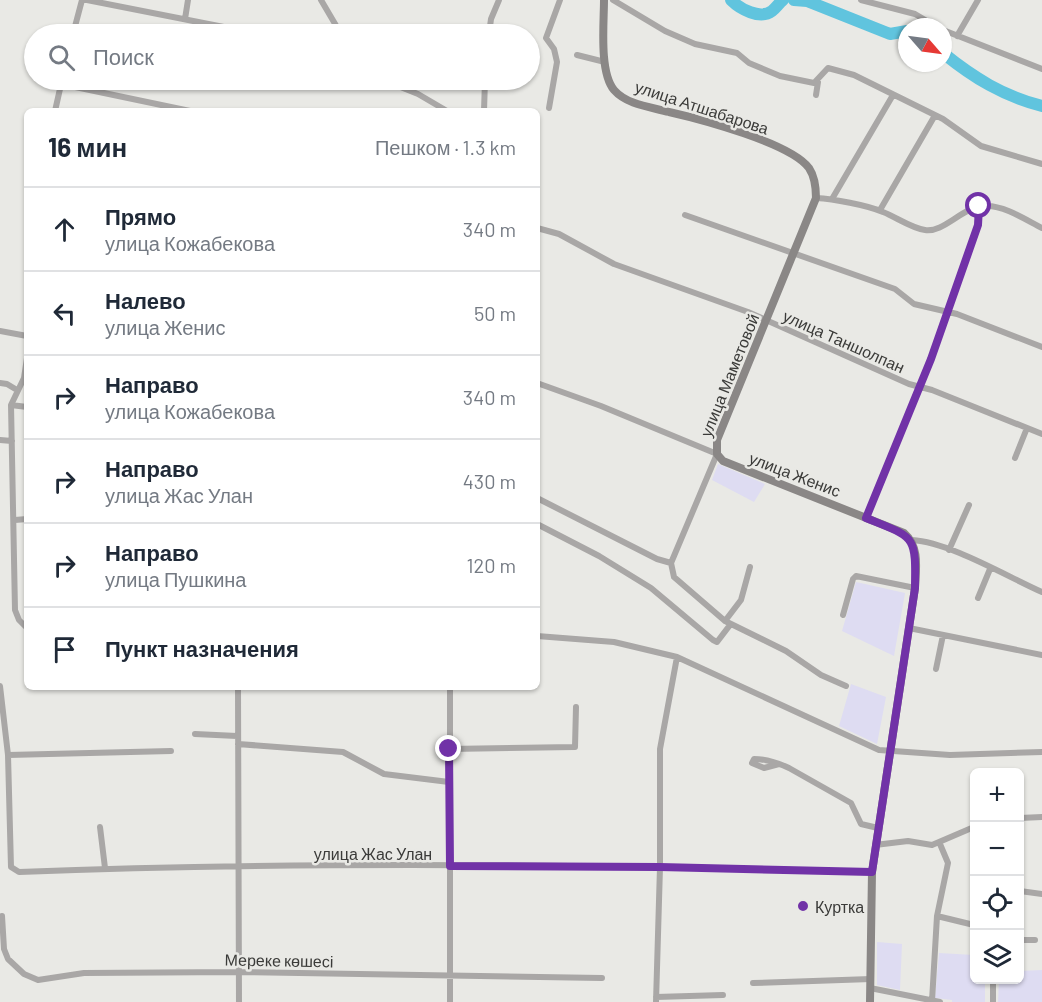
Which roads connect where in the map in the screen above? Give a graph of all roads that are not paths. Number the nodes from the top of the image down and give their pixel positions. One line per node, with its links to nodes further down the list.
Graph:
1 (82, 0): 13 (street)
2 (87, 0): 12 (street)
3 (188, 0): 12 (street)
4 (321, 0): 15 (street)
5 (499, 0): 16 (street)
6 (560, 0): 33 (street)
7 (604, 0): 20 (main road, улица Атшабарова)
8 (613, 0): 22 (street)
9 (861, 0): 11 (street)
10 (978, 0): 18 (street)
11 (922, 18)
12 (185, 19): 14 (street)
13 (76, 24)
14 (210, 24)
15 (335, 24)
16 (490, 24)
17 (952, 34): 18 (street)
18 (957, 36): 21 (street)
19 (577, 55): 20 (street)
20 (605, 62): 36 (main road, улица Атшабарова)
21 (1042, 69)
22 (818, 81): 27 (street); 28 (street)
23 (59, 90): 29 (street)
24 (97, 90): 30 (street)
25 (408, 90): 31 (street)
26 (485, 90): 32 (street)
27 (816, 95)
28 (893, 95): 34 (street); 37 (street)
29 (56, 108)
30 (177, 108)
31 (442, 108)
32 (484, 108)
33 (549, 108)
34 (934, 117): 35 (street); 39 (street)
35 (1042, 164)
36 (816, 198): 37 (street); 43 (main road, улица Маметовой)
37 (832, 199): 39 (street)
38 (979, 206): 39 (street); 41 (street); 44 (street)
39 (880, 210)
40 (685, 215): 43 (street)
41 (1042, 228)
42 (540, 229): 45 (street, улица Таншолпан)
43 (794, 252): 44 (street); 45 (main road, улица Маметовой)
44 (946, 312): 48 (street); 52 (street)
45 (768, 321): 52 (street, улица Таншолпан); 60 (main road, улица Маметовой)
46 (0, 331): 47 (street)
47 (24, 335)
48 (1042, 347)
49 (24, 374): 53 (street)
50 (0, 383): 53 (street)
51 (540, 384): 60 (street, улица Женис)
52 (920, 387): 56 (street, улица Таншолпан); 64 (street)
53 (17, 390): 54 (street)
54 (11, 405): 55 (street); 59 (street)
55 (24, 407)
56 (1027, 428): 57 (street, улица Таншолпан); 61 (street)
57 (1042, 434)
58 (0, 440): 59 (street)
59 (12, 441): 66 (street)
60 (717, 454): 64 (main road, улица Женис); 70 (street, улица Маметовой)
61 (1015, 458)
62 (540, 500): 70 (street)
63 (969, 505): 69 (street)
64 (866, 518): 68 (main road, улица Женис)
65 (24, 519): 66 (street)
66 (15, 520): 78 (street)
67 (540, 526): 77 (street)
68 (912, 540): 69 (street, улица Женис); 73 (main road)
69 (949, 550): 72 (street, улица Женис)
70 (671, 563): 77 (street)
71 (750, 567): 77 (street)
72 (990, 569): 74 (street, улица Женис); 75 (street)
73 (915, 588): 76 (street); 79 (main road)
74 (1042, 592)
75 (978, 598)
76 (843, 615)
77 (728, 623): 86 (street)
78 (24, 625)
79 (909, 627): 80 (street); 96 (main road)
80 (943, 635): 82 (street); 84 (street)
81 (540, 636): 83 (street)
82 (1042, 655)
83 (677, 657): 96 (street); 110 (street)
84 (936, 669)
85 (0, 686): 90 (street)
86 (846, 686)
87 (238, 690): 92 (street)
88 (450, 690): 94 (street)
89 (576, 707): 94 (street)
90 (2, 716): 98 (street)
91 (195, 734): 92 (street)
92 (237, 736): 93 (street)
93 (237, 744): 100 (street); 109 (street)
94 (449, 749): 100 (street)
95 (171, 751): 98 (street)
96 (888, 752): 97 (street); 104 (main road)
97 (1042, 752)
98 (8, 755): 111 (street, улица Жас Улан)
99 (779, 764): 104 (street)
100 (449, 782): 108 (street)
101 (1042, 817): 102 (street)
102 (1024, 818)
103 (100, 827): 111 (street)
104 (878, 828): 107 (main road)
105 (970, 829): 106 (street)
106 (940, 844): 107 (street); 116 (street)
107 (875, 845): 112 (main road)
108 (450, 866): 109 (street, улица Жас Улан); 110 (street, улица Жас Улан); 121 (street)
109 (239, 867): 111 (street, улица Жас Улан); 120 (street)
110 (660, 867): 112 (street, улица Жас Улан); 128 (street)
111 (105, 868)
112 (872, 872): 123 (main road)
113 (1024, 892): 114 (street)
114 (1042, 894)
115 (2, 916): 120 (street, Мереке көшесі)
116 (937, 916): 117 (street); 129 (street)
117 (970, 924)
118 (1024, 940): 119 (street)
119 (1035, 940)
120 (238, 972): 121 (street, Мереке көшесі); 130 (street)
121 (449, 977): 122 (street, Мереке көшесі); 131 (street)
122 (602, 978)
123 (871, 979): 124 (street); 126 (main road)
124 (753, 983)
125 (993, 984): 134 (street)
126 (870, 988): 129 (street); 132 (main road)
127 (723, 995): 128 (street)
128 (656, 1000)
129 (932, 1001): 133 (street)
130 (239, 1002)
131 (450, 1002)
132 (870, 1002)
133 (940, 1002)
134 (993, 1002)

